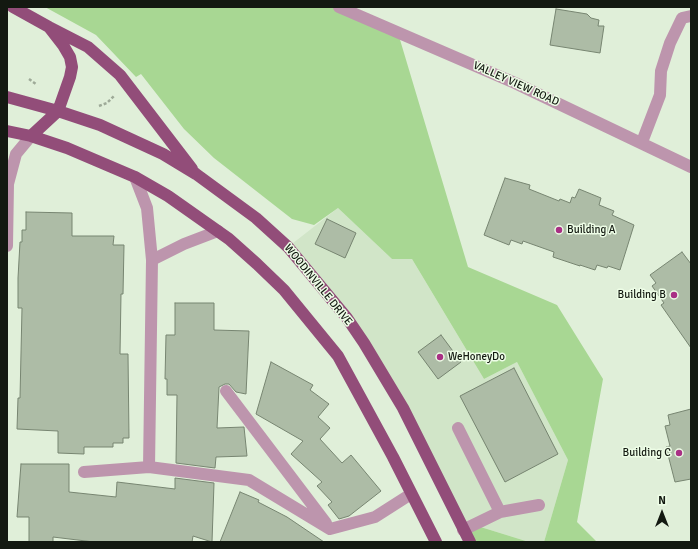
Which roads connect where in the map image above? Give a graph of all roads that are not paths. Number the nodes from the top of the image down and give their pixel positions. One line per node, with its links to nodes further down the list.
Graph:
1 (13, 7): 4 (main road)
2 (339, 7): 9 (street, VALLEY VIEW ROAD)
3 (691, 16): 9 (street)
4 (49, 27): 6 (main road); 11 (main road)
5 (7, 97): 6 (main road, WOODINVILLE DRIVE)
6 (58, 111): 8 (main road); 11 (main road, WOODINVILLE DRIVE)
7 (7, 131): 8 (main road)
8 (31, 136): 12 (main road); 14 (street)
9 (642, 142): 10 (street, VALLEY VIEW ROAD)
10 (691, 167)
11 (196, 174): 24 (main road, WOODINVILLE DRIVE)
12 (135, 177): 13 (main road); 15 (street)
13 (218, 231): 15 (street); 20 (main road)
14 (7, 246)
15 (152, 260): 18 (street)
16 (226, 391): 23 (street)
17 (458, 428): 22 (street)
18 (149, 467): 19 (street); 23 (street)
19 (84, 472)
20 (411, 494): 23 (street); 25 (main road)
21 (539, 505): 22 (street)
22 (500, 512): 24 (street)
23 (330, 529)
24 (463, 530): 26 (main road, WOODINVILLE DRIVE)
25 (436, 542)
26 (470, 542)

